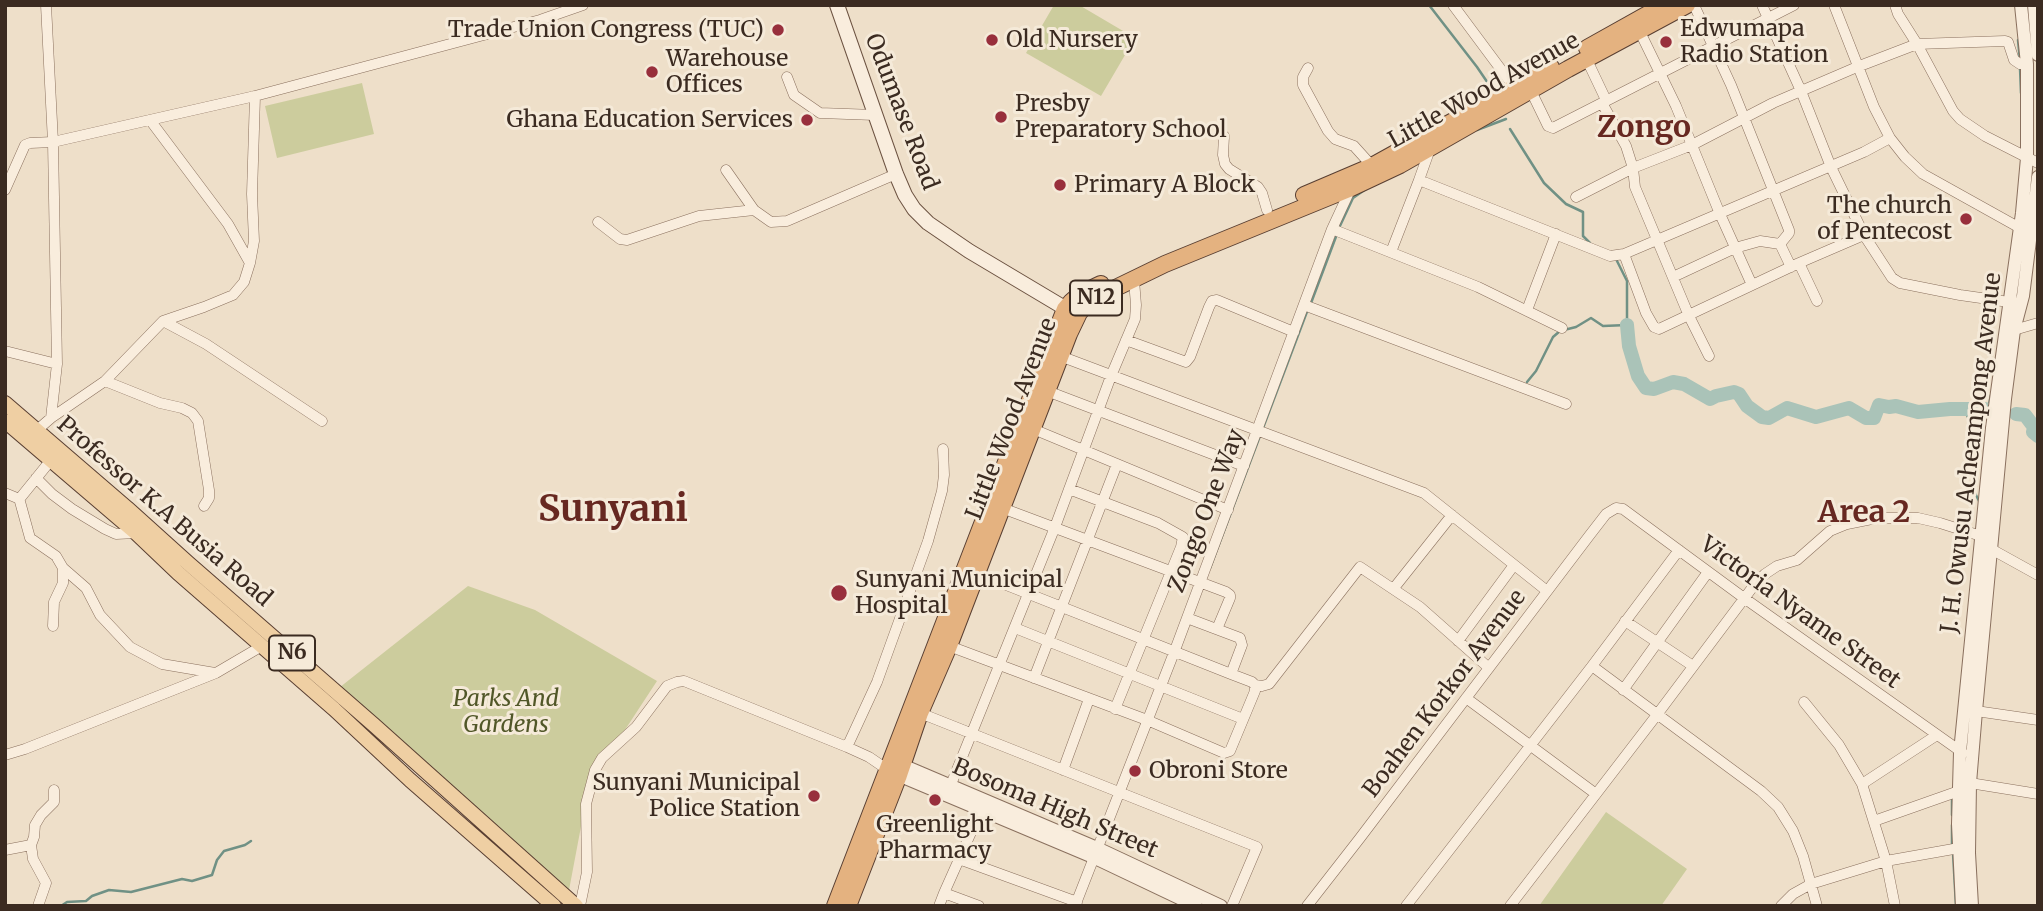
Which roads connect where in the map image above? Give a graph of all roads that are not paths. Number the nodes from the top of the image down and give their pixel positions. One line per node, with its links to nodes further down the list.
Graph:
1 (47, 5): 36 (street)
2 (583, 5): 29 (street)
3 (837, 5): 31 (main road, Odumase Road)
4 (1664, 5): 26 (highway, Little Wood Avenue / N12)
5 (1687, 5): 15 (highway, Little Wood Avenue / N12)
6 (1694, 5): 18 (street)
7 (1762, 5): 14 (street)
8 (1794, 5): 14 (street)
9 (1834, 5): 22 (street)
10 (1895, 5): 17 (street)
11 (2021, 5): 16 (street, J. H. Owusu Acheampong Avenue)
12 (2034, 5): 16 (street, J. H. Owusu Acheampong Avenue)
13 (1458, 7): 26 (street)
14 (1768, 19): 18 (street); 28 (street)
15 (1640, 32): 20 (highway, Little Wood Avenue / N12); 24 (street)
16 (2033, 37): 19 (street, J. H. Owusu Acheampong Avenue); 21 (street, J. H. Owusu Acheampong Avenue)
17 (1917, 44): 21 (street); 22 (street); 39 (street)
18 (1714, 47): 24 (street); 32 (street)
19 (2038, 55)
20 (1587, 60): 27 (highway, Little Wood Avenue / N12); 30 (street)
21 (2027, 64): 39 (street, J. H. Owusu Acheampong Avenue)
22 (1857, 67): 28 (street); 35 (street)
23 (1308, 68): 40 (street)
24 (1660, 73): 30 (street); 37 (street)
25 (787, 77): 31 (street)
26 (1514, 87): 40 (highway, Little Wood Avenue / N12)
27 (1531, 91): 30 (street); 38 (highway, Little Wood Avenue / N12)
28 (1801, 91): 32 (street); 41 (street)
29 (255, 96): 33 (street); 64 (street)
30 (1604, 102): 42 (street)
31 (875, 115): 44 (main road, Odumase Road)
32 (1744, 118): 37 (street); 49 (street)
33 (150, 120): 36 (street); 64 (street)
34 (1224, 136): 52 (street)
35 (1890, 138): 41 (street); 56 (street)
36 (52, 142): 48 (street); 84 (street)
37 (1692, 145): 42 (street); 53 (street)
38 (1432, 146): 46 (street); 47 (highway, Little Wood Avenue / N12)
39 (2033, 161): 56 (street, J. H. Owusu Acheampong Avenue)
40 (1372, 166): 52 (highway, Little Wood Avenue / N12)
41 (1831, 167): 49 (street); 58 (street)
42 (1633, 168): 50 (street); 59 (street)
43 (726, 170): 51 (street)
44 (896, 174): 51 (street); 73 (main road, Odumase Road)
45 (2038, 177): 56 (street, J. H. Owusu Acheampong Avenue)
46 (1419, 180): 57 (street); 62 (street)
47 (1351, 188): 55 (street, Zongo One Way); 67 (highway, Little Wood Avenue / N12)
48 (5, 190)
49 (1773, 191): 53 (street); 60 (street)
50 (1576, 197)
51 (754, 209): 54 (street)
52 (1267, 209): 73 (highway, Little Wood Avenue / N12)
53 (1720, 214): 59 (street); 61 (street)
54 (598, 222)
55 (1332, 229): 62 (street); 71 (street, Zongo One Way)
56 (2026, 229): 70 (street, J. H. Owusu Acheampong Avenue)
57 (1556, 234): 63 (street); 72 (street)
58 (1864, 235): 65 (street); 70 (street)
59 (1658, 240): 63 (street); 66 (street)
60 (1780, 244): 61 (street); 65 (street)
61 (1735, 248): 66 (street); 68 (street)
62 (1391, 252): 72 (street)
63 (1618, 255): 74 (street)
64 (250, 264): 75 (street)
65 (1795, 265): 68 (street); 69 (street)
66 (1673, 277): 74 (street)
67 (1134, 280): 73 (highway, Little Wood Avenue / N12); 80 (street)
68 (1752, 285): 74 (street)
69 (1817, 301)
70 (2015, 303): 78 (street, J. H. Owusu Acheampong Avenue); 114 (street, J. H. Owusu Acheampong Avenue)
71 (1304, 304): 79 (street, Zongo One Way); 89 (street)
72 (1527, 310): 77 (street)
73 (1071, 313): 82 (highway, Little Wood Avenue / N12); 129 (highway, Little Wood Avenue / N12)
74 (1689, 316): 83 (street)
75 (163, 321): 86 (street); 93 (street)
76 (2038, 324): 78 (street)
77 (1562, 328)
78 (2014, 330): 116 (street, J. H. Owusu Acheampong Avenue)
79 (1294, 332): 80 (street); 96 (street, Zongo One Way)
80 (1126, 340): 85 (street)
81 (5, 352): 84 (street)
82 (1060, 356): 85 (street); 87 (highway, Little Wood Avenue / N12)
83 (1709, 356)
84 (57, 364): 91 (street)
85 (1111, 376): 90 (street); 96 (street)
86 (105, 380): 91 (street); 107 (street)
87 (1047, 391): 90 (street); 94 (highway, Little Wood Avenue / N12)
88 (5, 404): 95 (main road, Professor K.A Busia Road / N6)
89 (1566, 404)
90 (1098, 411): 98 (street); 101 (street)
91 (51, 418): 95 (street)
92 (5, 421): 99 (main road, Professor K.A Busia Road / N6)
93 (322, 421)
94 (1032, 429): 98 (street); 108 (highway, Little Wood Avenue / N12)
95 (36, 431): 193 (main road, Professor K.A Busia Road / N6)
96 (1258, 431): 101 (street, Zongo One Way); 111 (street)
97 (943, 449): 168 (street)
98 (1084, 451): 100 (street); 103 (street)
99 (51, 460): 102 (street); 113 (main road, Professor K.A Busia Road / N6)
100 (1116, 464): 106 (street); 110 (street)
101 (1244, 466): 110 (street, Zongo One Way)
102 (36, 478): 105 (street); 113 (street)
103 (1069, 489): 106 (street); 112 (street)
104 (5, 492): 105 (street)
105 (19, 498): 119 (street)
106 (1101, 502): 115 (street); 120 (street)
107 (204, 506)
108 (1002, 508): 112 (street); 122 (highway, Little Wood Avenue / N12)
109 (1616, 508): 117 (street, Victoria Nyame Street); 126 (street, Boahen Korkor Avenue)
110 (1228, 510): 124 (street, Zongo One Way)
111 (1452, 515): 118 (street); 125 (street)
112 (1055, 527): 115 (street); 127 (street)
113 (136, 533): 141 (main road, Professor K.A Busia Road / N6)
114 (1981, 536): 128 (street); 169 (street, J. H. Owusu Acheampong Avenue)
115 (1086, 539): 120 (street); 130 (street)
116 (1991, 549): 123 (street); 159 (street, J. H. Owusu Acheampong Avenue)
117 (1679, 550): 121 (street, Victoria Nyame Street); 132 (street)
118 (1514, 565): 126 (street); 138 (street)
119 (63, 568): 133 (street); 148 (street)
120 (1170, 571): 124 (street); 137 (street)
121 (1707, 572): 128 (street, Victoria Nyame Street); 139 (street)
122 (976, 573): 127 (street); 129 (highway, Little Wood Avenue / N12)
123 (2038, 575)
124 (1200, 583): 131 (street, Zongo One Way); 136 (street)
125 (1394, 588): 138 (street); 152 (street)
126 (1547, 591): 147 (street, Boahen Korkor Avenue)
127 (1028, 595): 130 (street); 135 (street)
128 (1744, 598): 146 (street); 166 (street, Victoria Nyame Street)
129 (958, 602): 134 (highway, Little Wood Avenue / N12)
130 (1061, 607): 137 (street); 140 (street)
131 (1187, 618): 136 (street); 143 (street, Zongo One Way)
132 (1625, 621): 139 (street); 145 (street)
133 (53, 626)
134 (949, 626): 142 (highway, Little Wood Avenue / N12); 171 (highway, Little Wood Avenue / N12)
135 (1015, 628): 140 (street); 144 (street)
136 (1217, 629): 149 (street)
137 (1144, 638): 143 (street); 150 (street)
138 (1458, 641): 147 (street)
139 (1657, 641): 146 (street); 154 (street)
140 (1048, 642): 150 (street); 151 (street)
141 (262, 646): 148 (street); 192 (main road, Professor K.A Busia Road / N6)
142 (949, 646): 144 (street); 160 (highway, Little Wood Avenue / N12)
143 (1175, 650): 149 (street); 153 (street, Zongo One Way)
144 (1000, 665): 151 (street); 165 (street)
145 (1592, 666): 154 (street); 167 (street)
146 (1693, 666): 161 (street)
147 (1489, 668): 155 (street, Boahen Korkor Avenue)
148 (216, 673): 170 (street)
149 (1231, 674): 152 (street)
150 (1129, 675): 153 (street); 158 (street)
151 (1034, 678): 156 (street)
152 (1255, 685): 162 (street)
153 (1161, 686): 162 (street); 163 (street, Zongo One Way)
154 (1623, 690): 161 (street)
155 (1466, 698): 167 (street); 201 (street, Boahen Korkor Avenue)
156 (1089, 699): 158 (street); 172 (street)
157 (1804, 702): 173 (street)
158 (1115, 709): 163 (street)
159 (1976, 711): 164 (street); 169 (street, J. H. Owusu Acheampong Avenue)
160 (920, 713): 165 (street); 171 (highway, Little Wood Avenue / N12)
161 (1657, 716): 178 (street); 188 (street)
162 (1244, 719): 163 (street)
163 (1147, 720): 177 (street, Zongo One Way)
164 (2038, 720)
165 (972, 734): 172 (street); 174 (street)
166 (1937, 735): 169 (street, Victoria Nyame Street); 173 (street)
167 (1530, 746): 178 (street); 202 (street)
168 (847, 747): 171 (street, Bosoma High Street); 193 (street, Bosoma High Street)
169 (1966, 754): 175 (street, J. H. Owusu Acheampong Avenue)
170 (5, 755)
171 (895, 768): 174 (street, Bosoma High Street); 180 (street, Bosoma High Street); 194 (highway, Little Wood Avenue / N12); 195 (highway, Little Wood Avenue / N12)
172 (1063, 770): 177 (street)
173 (1862, 784): 181 (street)
174 (950, 787): 185 (street, Bosoma High Street)
175 (1964, 787): 179 (street); 181 (street); 183 (street, J. H. Owusu Acheampong Avenue); 208 (street, J. H. Owusu Acheampong Avenue)
176 (54, 790): 182 (street)
177 (1120, 792): 185 (street, Zongo One Way); 200 (street)
178 (1596, 794): 203 (street)
179 (2038, 794)
180 (981, 810): 185 (street, Bosoma High Street); 186 (street)
181 (1874, 821): 187 (street)
182 (31, 845): 184 (street); 191 (street)
183 (1959, 848): 187 (street); 207 (street, J. H. Owusu Acheampong Avenue)
184 (5, 850)
185 (1095, 853): 190 (street, Zongo One Way); 198 (street, Bosoma High Street); 199 (street, Bosoma High Street)
186 (959, 859): 189 (street); 190 (street)
187 (1886, 861): 188 (street); 206 (street)
188 (1811, 884): 204 (street); 205 (street)
189 (944, 892): 196 (street); 197 (street)
190 (1076, 904)
191 (38, 906)
192 (554, 906)
193 (578, 906)
194 (835, 906)
195 (848, 906)
196 (939, 906)
197 (979, 906)
198 (1196, 906)
199 (1221, 906)
200 (1232, 906)
201 (1307, 906)
202 (1406, 906)
203 (1510, 906)
204 (1781, 906)
205 (1817, 906)
206 (1895, 906)
207 (1962, 906)
208 (1972, 906)

